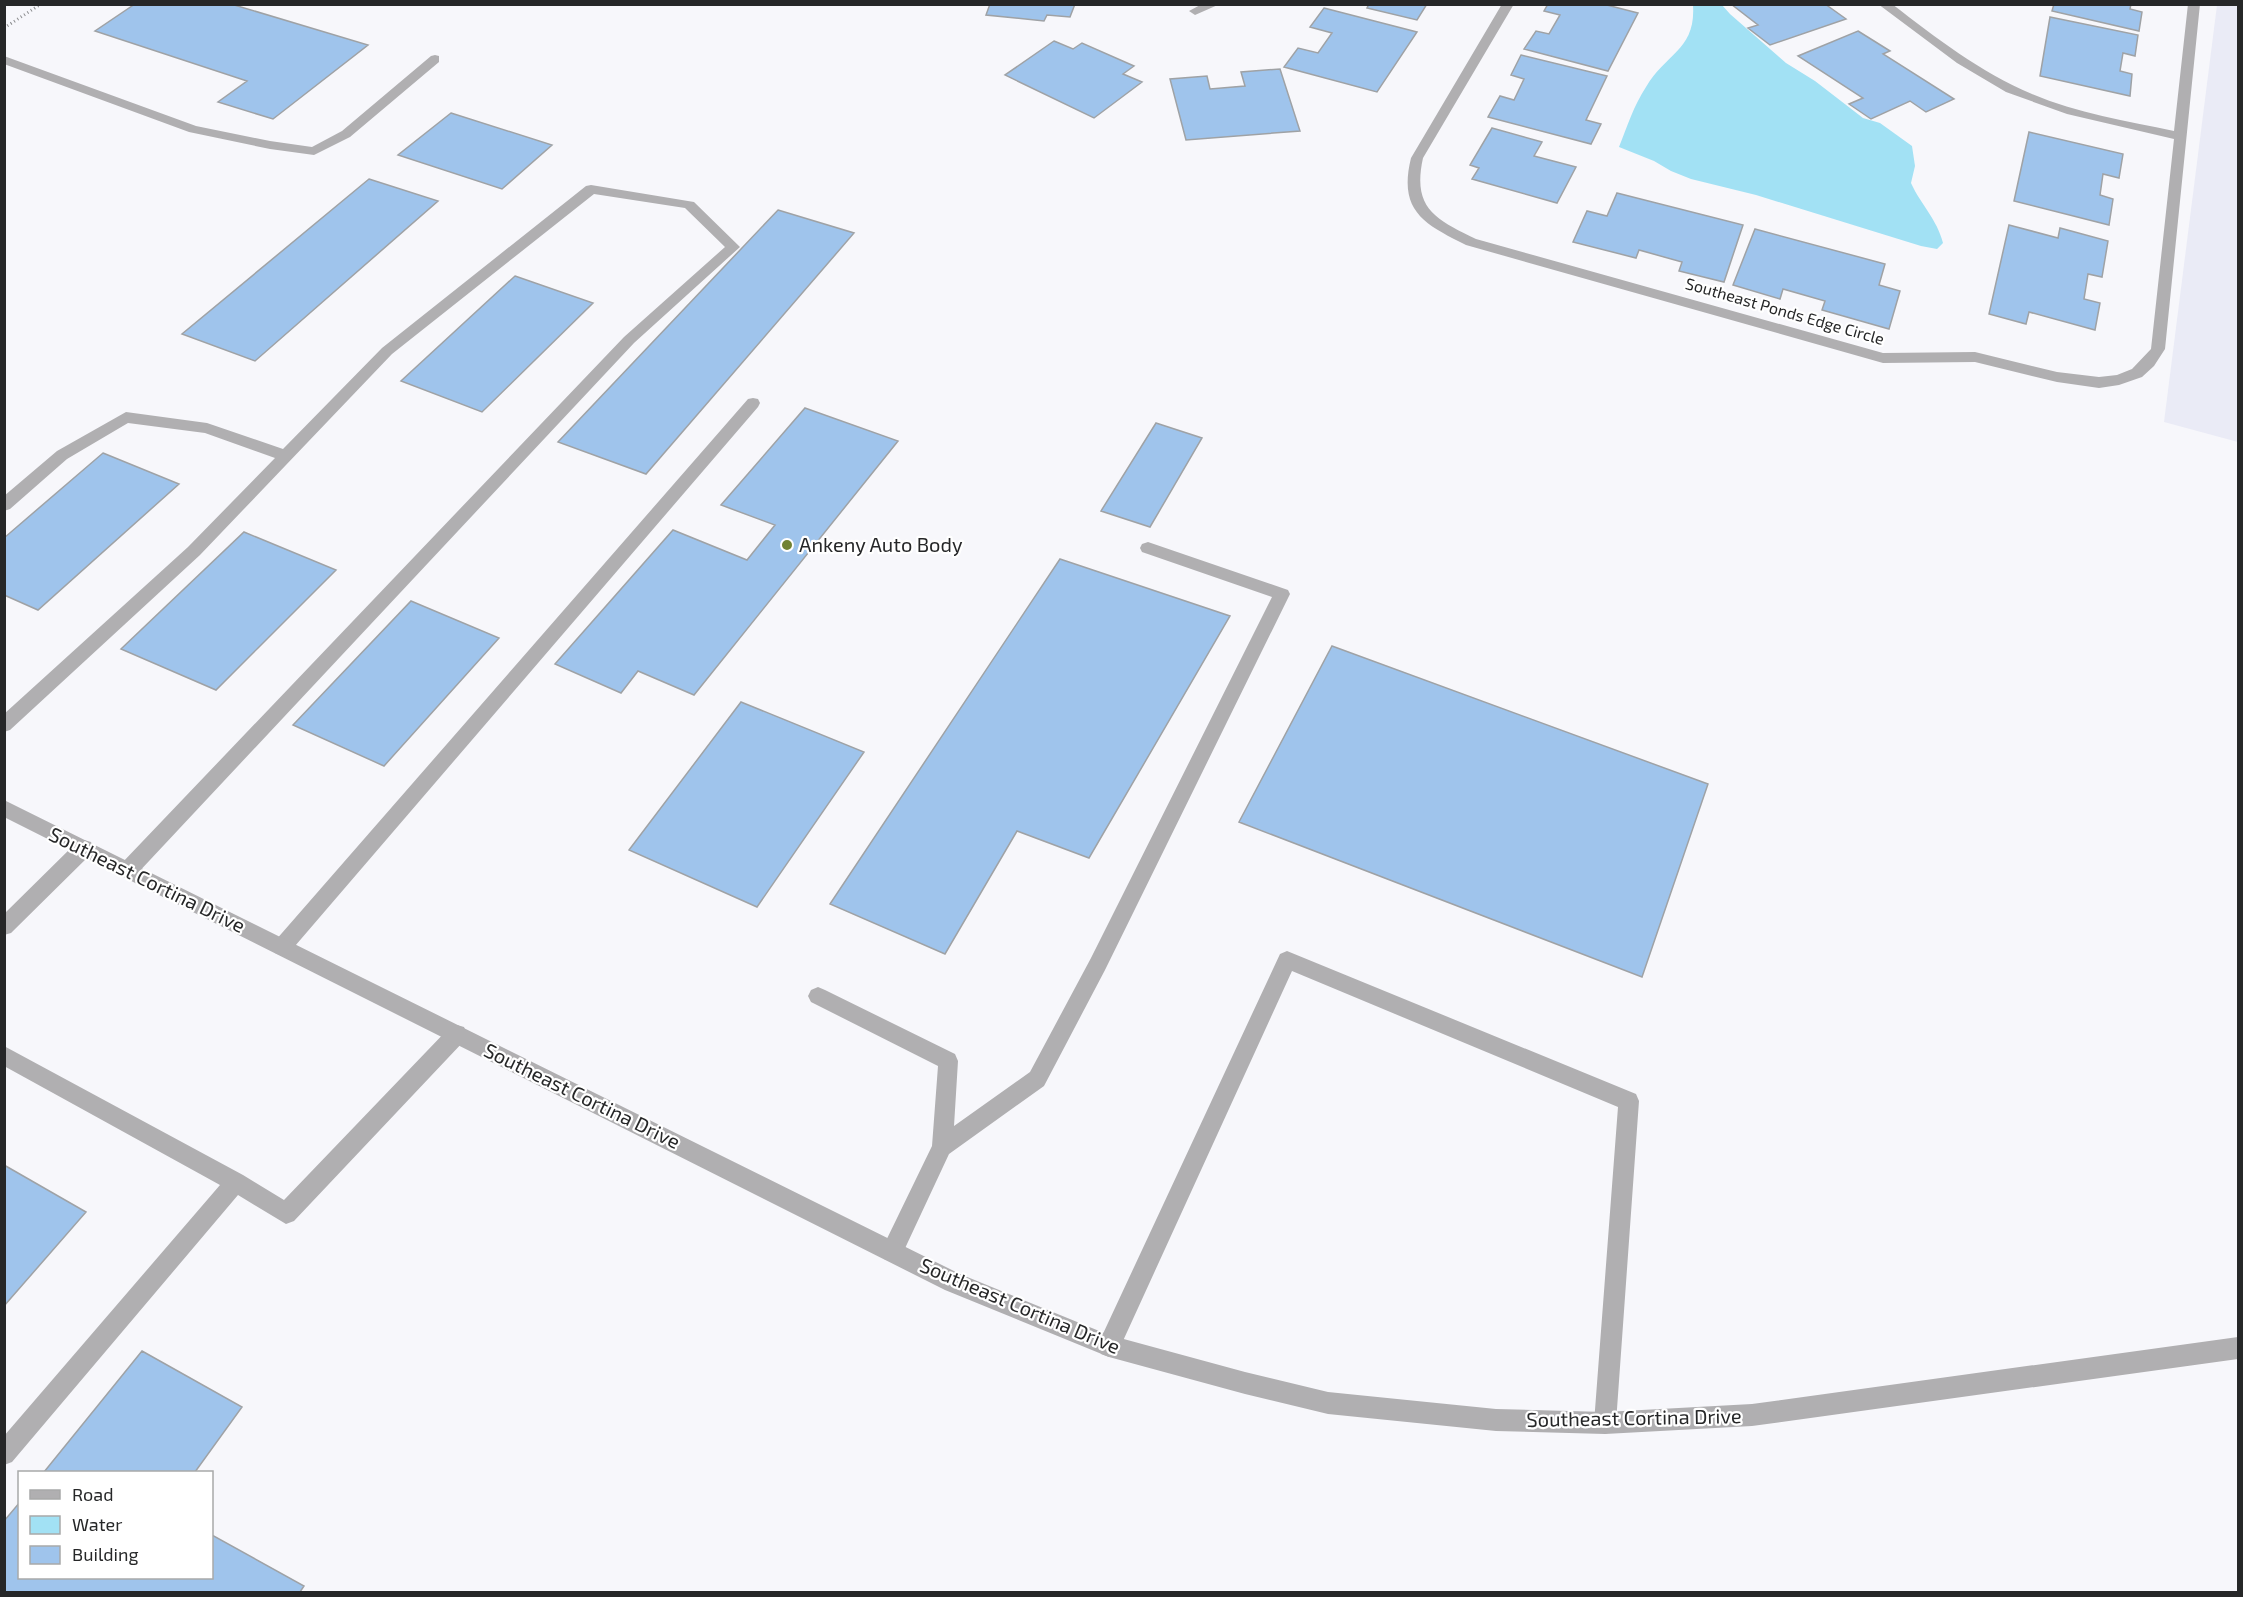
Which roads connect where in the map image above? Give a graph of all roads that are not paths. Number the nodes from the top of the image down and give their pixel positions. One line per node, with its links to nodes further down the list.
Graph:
1 (1214, 4): 5 (street)
2 (1508, 4): 8 (street, Southeast Ponds Edge Circle)
3 (1884, 4): 8 (street)
4 (2193, 4): 8 (street, Southeast Ponds Edge Circle)
5 (1195, 11)
6 (435, 59): 7 (street)
7 (4, 60)
8 (2178, 136)
9 (753, 403): 18 (street)
10 (286, 456): 11 (street); 13 (street); 16 (street)
11 (4, 505)
12 (1148, 548): 22 (street)
13 (4, 725)
14 (4, 808): 15 (street, Southeast Cortina Drive)
15 (84, 848): 16 (street, Southeast Cortina Drive); 17 (street)
16 (128, 870): 18 (street, Southeast Cortina Drive)
17 (4, 927)
18 (282, 947): 20 (street, Southeast Cortina Drive)
19 (818, 996): 22 (street)
20 (457, 1034): 23 (street); 24 (street, Southeast Cortina Drive)
21 (4, 1055): 23 (street)
22 (942, 1147): 24 (street)
23 (236, 1182): 28 (street)
24 (892, 1251): 25 (street, Southeast Cortina Drive)
25 (1109, 1346): 27 (street, Southeast Cortina Drive); 27 (street)
26 (2238, 1347): 27 (street, Southeast Cortina Drive)
27 (1605, 1423)
28 (4, 1454)

